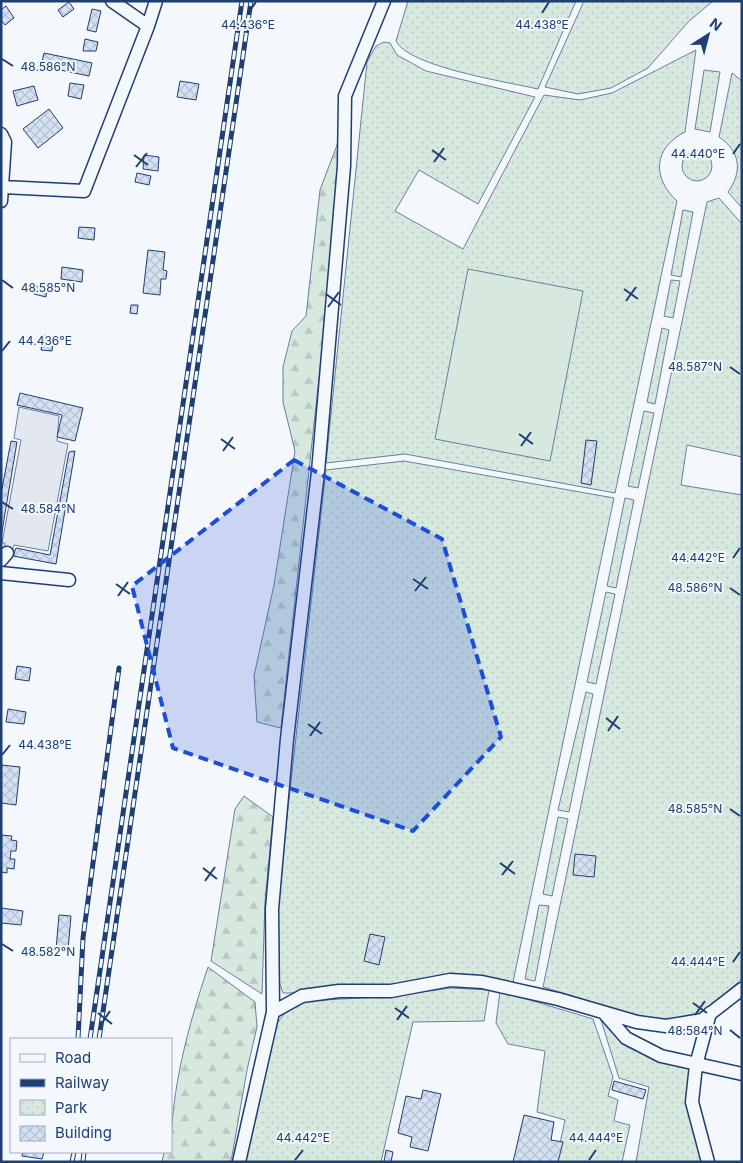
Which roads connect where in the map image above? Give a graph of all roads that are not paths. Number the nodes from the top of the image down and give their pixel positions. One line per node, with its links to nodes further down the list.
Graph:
1 (112, 1): 4 (street)
2 (156, 1): 4 (street)
3 (384, 1): 11 (street)
4 (148, 26): 6 (street)
5 (1, 134): 6 (street)
6 (3, 187): 7 (street)
7 (1, 202)
8 (1, 573): 9 (street)
9 (69, 580)
10 (742, 989): 12 (street)
11 (273, 1012): 13 (street); 16 (street)
12 (710, 1013): 13 (street); 14 (street)
13 (605, 1014): 14 (street)
14 (696, 1065): 15 (street); 17 (street)
15 (742, 1074)
16 (239, 1162)
17 (708, 1162)

